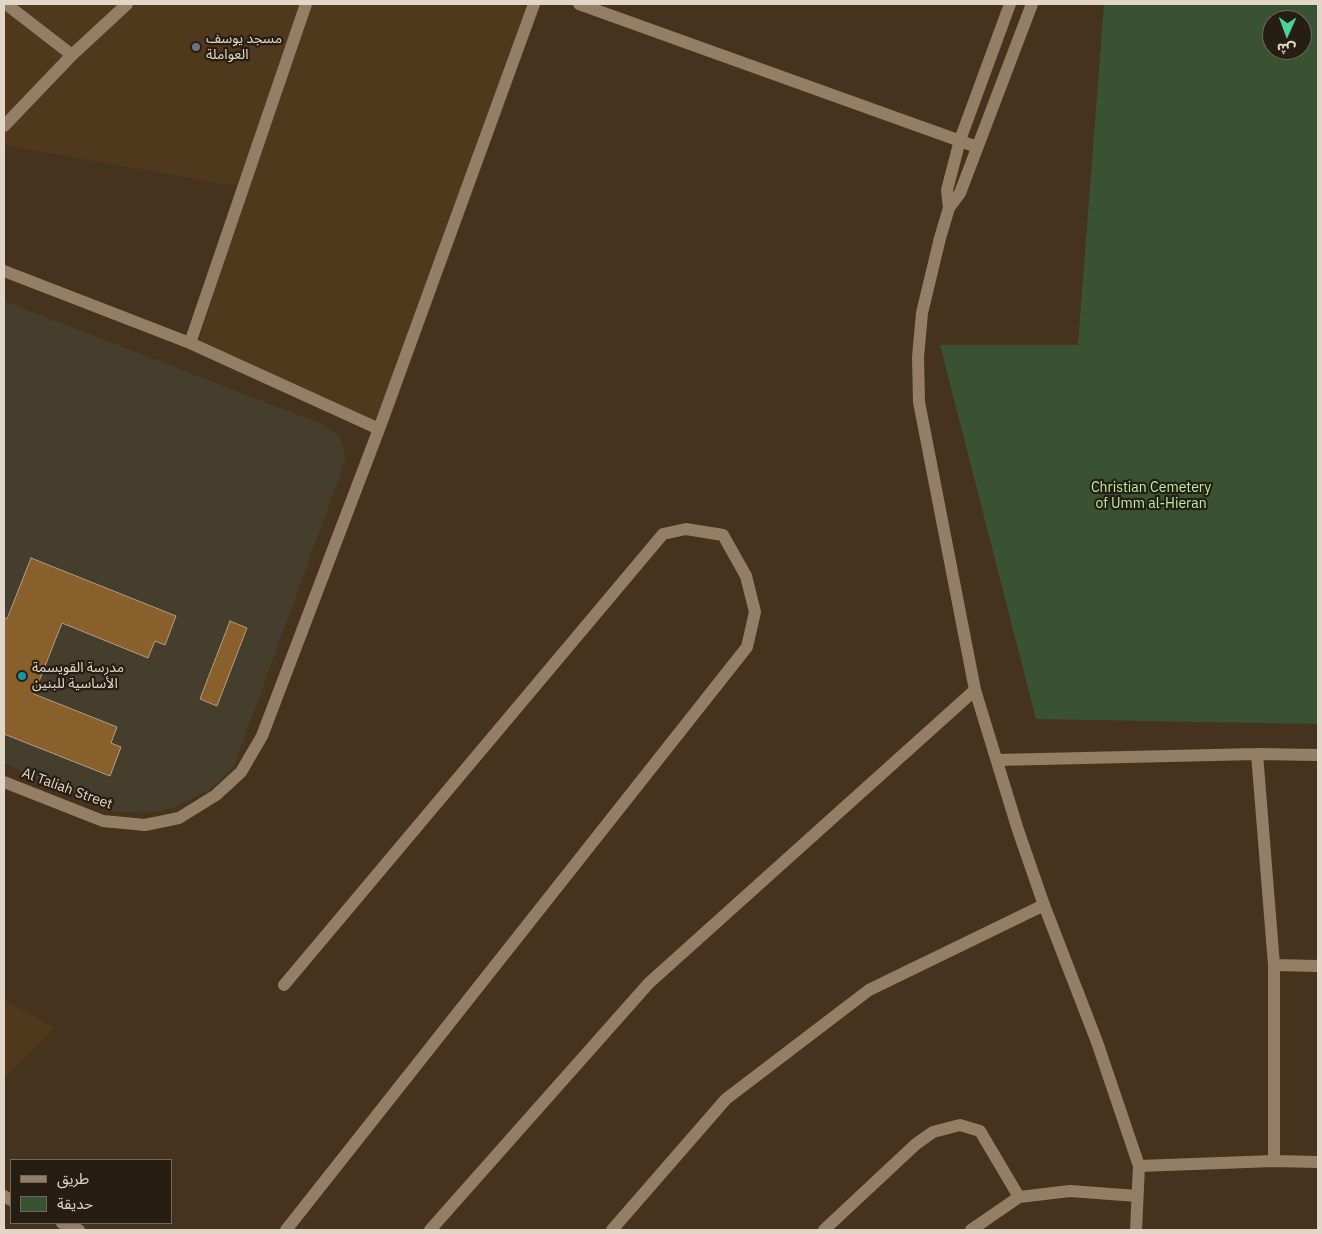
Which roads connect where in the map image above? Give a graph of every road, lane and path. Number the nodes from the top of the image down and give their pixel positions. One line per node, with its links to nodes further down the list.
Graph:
1 (6, 4): 8 (street)
2 (127, 4): 8 (street)
3 (306, 4): 14 (street)
4 (534, 4): 15 (street)
5 (579, 4): 10 (street)
6 (1010, 4): 10 (street)
7 (1032, 4): 11 (street)
8 (72, 55): 9 (street)
9 (4, 126)
10 (960, 140): 11 (street); 12 (street)
11 (977, 147): 12 (street)
12 (949, 208): 16 (street)
13 (4, 270): 14 (street)
14 (190, 343): 15 (street)
15 (379, 429): 20 (street, Al Taliah Street)
16 (975, 690): 19 (street); 33 (street)
17 (1258, 754): 18 (street); 19 (street); 22 (street)
18 (1318, 755)
19 (997, 760): 21 (street)
20 (4, 782)
21 (1044, 905): 27 (street); 34 (street)
22 (1274, 966): 23 (street); 25 (street)
23 (1318, 966)
24 (284, 985): 32 (street)
25 (1274, 1161): 26 (street); 27 (street)
26 (1318, 1162)
27 (1139, 1166): 28 (street)
28 (1137, 1196): 29 (street); 37 (street)
29 (1019, 1197): 35 (street); 36 (street)
30 (64, 1224): 31 (street)
31 (79, 1230)
32 (286, 1230)
33 (430, 1230)
34 (612, 1230)
35 (824, 1230)
36 (971, 1230)
37 (1136, 1230)

